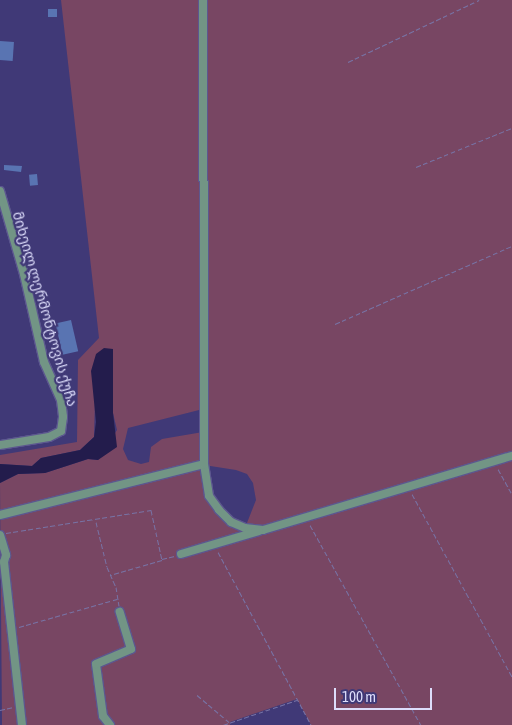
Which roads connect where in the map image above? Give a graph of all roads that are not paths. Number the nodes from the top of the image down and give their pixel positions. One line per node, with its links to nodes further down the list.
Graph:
1 (203, 0): 5 (street)
2 (0, 190): 3 (street, მიხეილ ლერმონტოვის ქუჩა)
3 (0, 445)
4 (512, 456): 7 (street)
5 (204, 464): 6 (street); 7 (street)
6 (0, 515)
7 (268, 529): 9 (street)
8 (0, 535): 11 (street)
9 (181, 554)
10 (120, 612): 12 (street)
11 (22, 725)
12 (110, 725)

